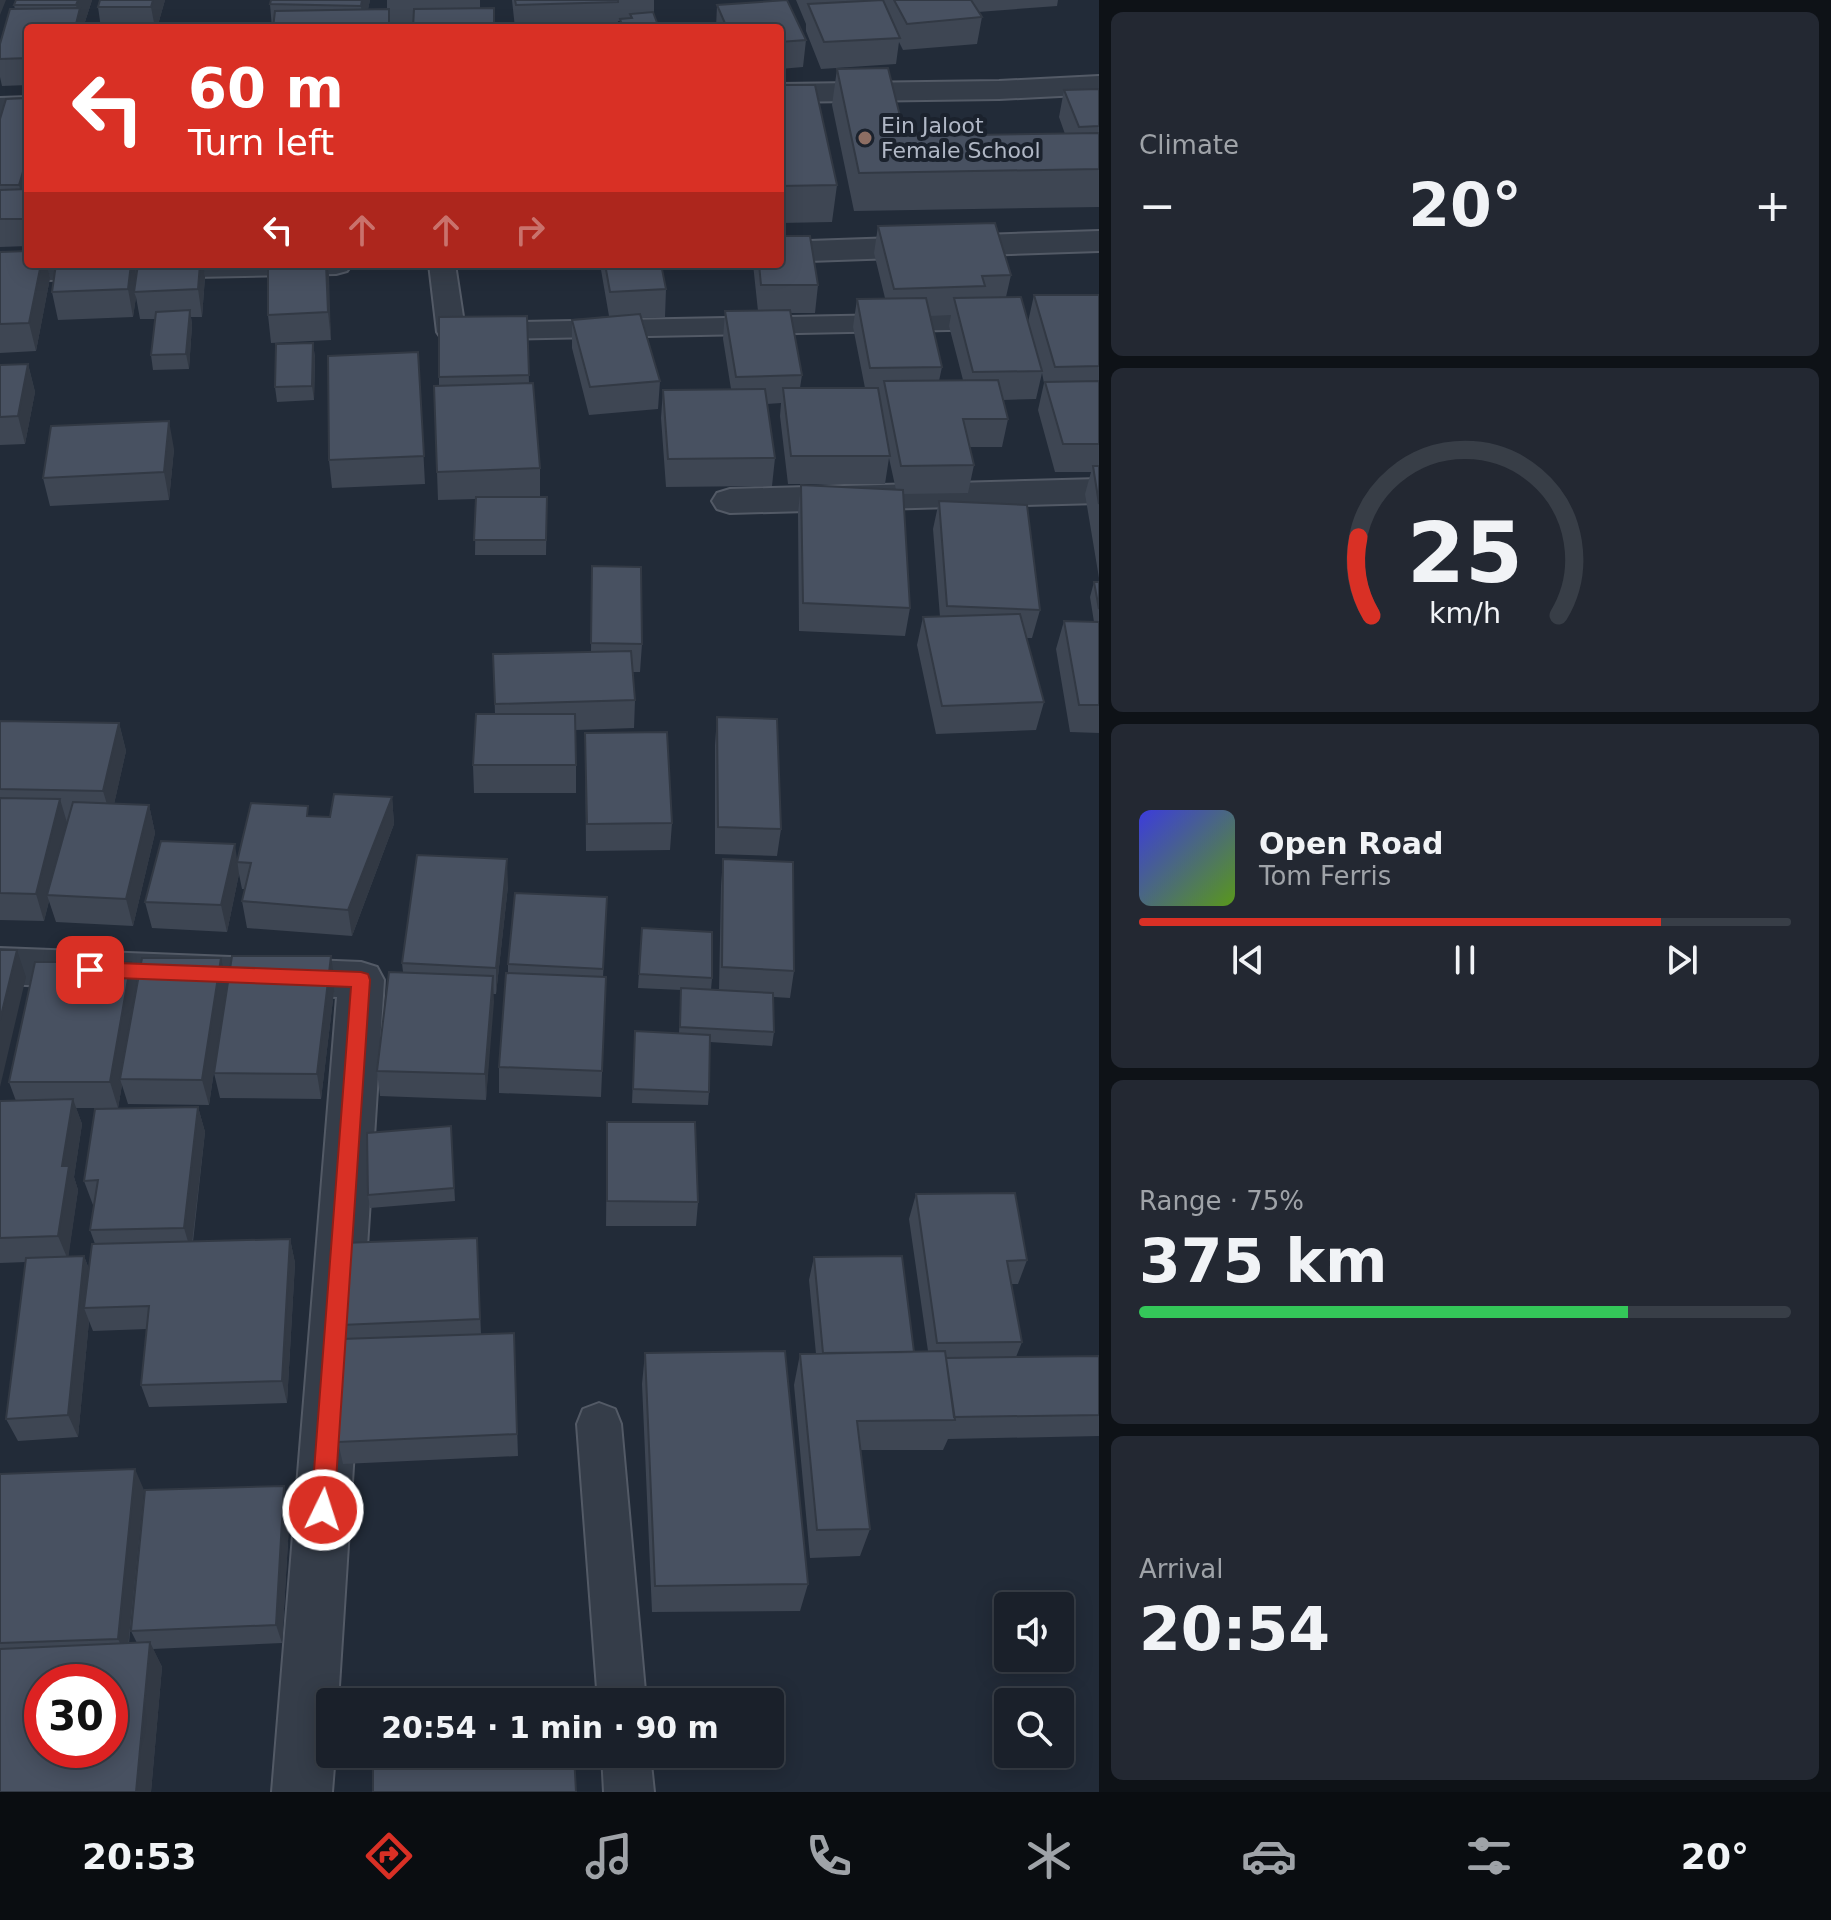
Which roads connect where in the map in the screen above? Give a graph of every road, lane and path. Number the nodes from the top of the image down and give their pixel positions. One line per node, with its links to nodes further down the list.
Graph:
1 (1099, 85): 2 (street)
2 (784, 93)
3 (24, 106): 4 (street)
4 (0, 107)
5 (1099, 241): 6 (street)
6 (784, 252)
7 (144, 268): 9 (street)
8 (443, 268): 10 (lane)
9 (0, 271)
10 (1020, 320)
11 (1099, 491): 12 (street)
12 (730, 501)
13 (0, 966): 17 (street)
14 (599, 1424): 15 (lane)
15 (621, 1688)
16 (627, 1768): 18 (lane)
17 (302, 1792)
18 (629, 1792)

